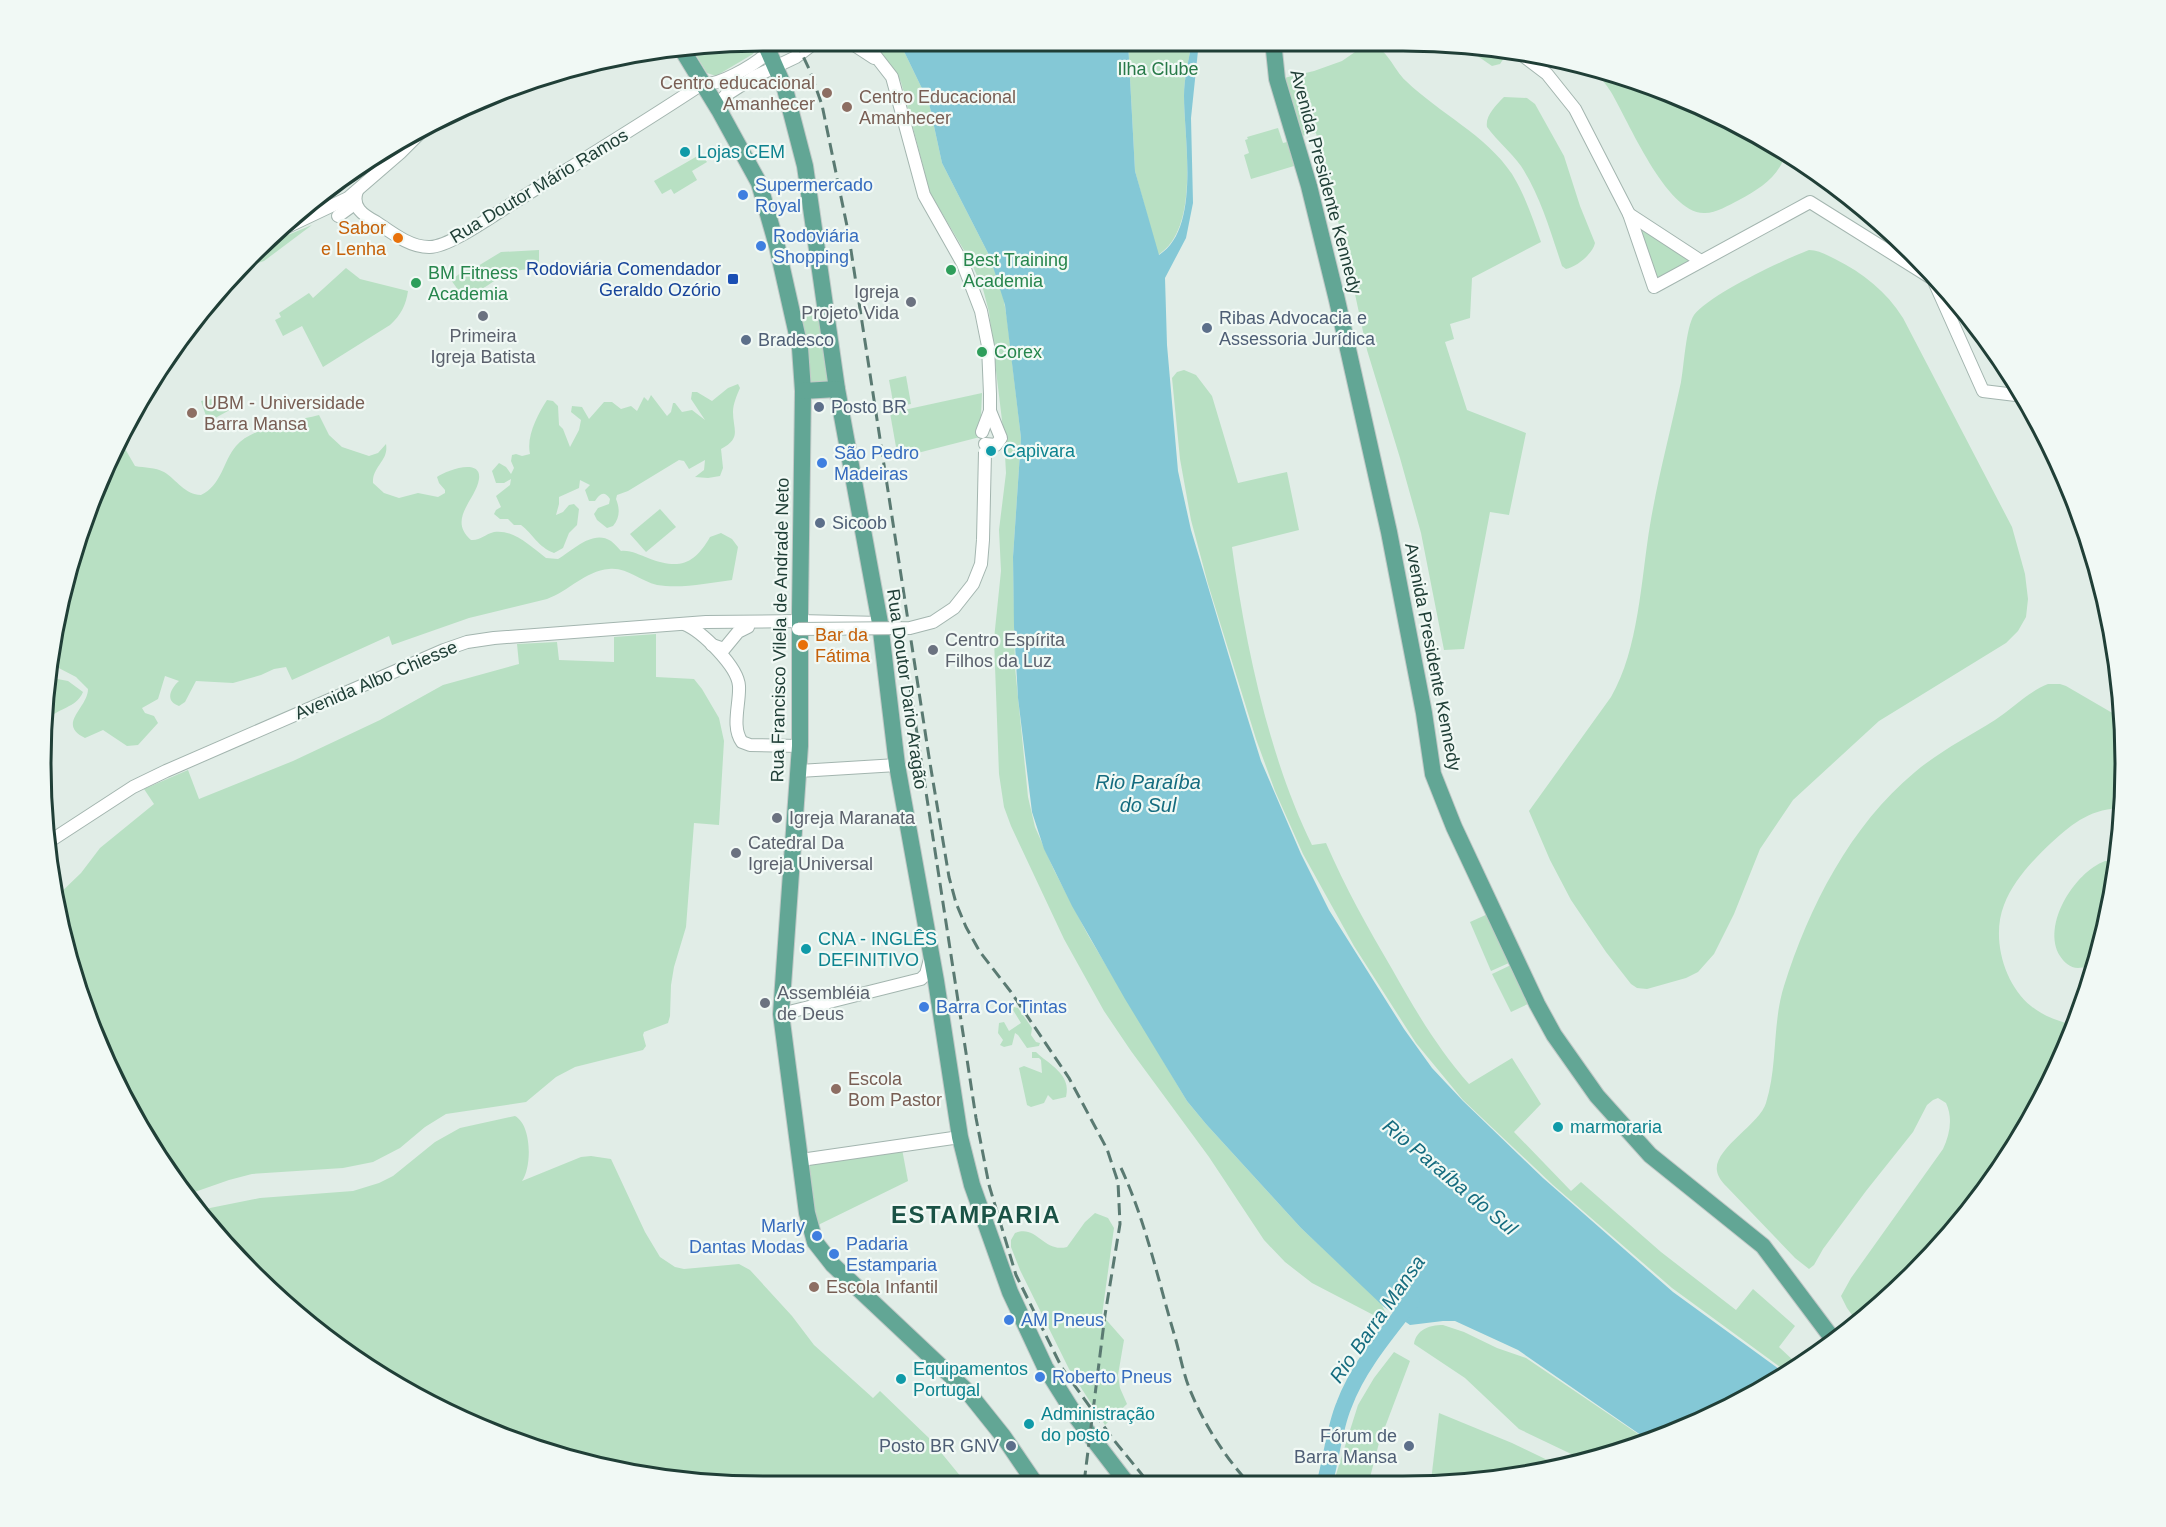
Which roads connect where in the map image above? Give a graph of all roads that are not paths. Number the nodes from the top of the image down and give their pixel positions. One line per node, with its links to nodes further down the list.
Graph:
1 (765, 51): 11 (street, Rua Doutor Mário Ramos)
2 (769, 51): 9 (main road, Rua Doutor Dario Aragão)
3 (803, 51): 9 (street)
4 (864, 51): 10 (street)
5 (873, 51): 10 (street)
6 (1274, 51): 40 (main road, Avenida Presidente Kennedy)
7 (686, 56): 11 (main road, Rua Francisco Vilela de Andrade Neto)
8 (1533, 63): 15 (street)
9 (776, 66): 12 (street); 21 (main road, Rua Doutor Dario Aragão)
10 (885, 66): 24 (street)
11 (702, 84): 12 (main road, Rua Francisco Vilela de Andrade Neto); 14 (street, Rua Doutor Mário Ramos)
12 (719, 110): 22 (main road, Rua Francisco Vilela de Andrade Neto)
13 (409, 145): 14 (street)
14 (356, 201): 16 (street); 17 (street)
15 (1629, 214): 18 (street); 18 (street)
16 (338, 216)
17 (305, 219)
18 (1701, 261): 19 (street)
19 (1912, 267)
20 (1940, 296): 23 (street)
21 (837, 389): 22 (main road); 28 (main road, Rua Doutor Dario Aragão)
22 (803, 391): 27 (main road, Rua Francisco Vilela de Andrade Neto)
23 (2012, 395)
24 (990, 411): 25 (street); 25 (street)
25 (984, 443): 30 (street, bridge)
26 (719, 621): 27 (street, Avenida Albo Chiesse); 29 (street, Avenida Albo Chiesse); 30 (street); 31 (street)
27 (800, 621): 28 (street, Avenida Albo Chiesse); 32 (main road, Rua Francisco Vilela de Andrade Neto)
28 (880, 622): 33 (main road, Rua Doutor Dario Aragão)
29 (683, 624): 31 (street); 35 (street, Avenida Albo Chiesse)
30 (748, 627): 31 (street)
31 (711, 645): 32 (street)
32 (800, 746): 34 (main road, Rua Francisco Vilela de Andrade Neto)
33 (897, 765): 34 (street); 36 (main road, Rua Doutor Dario Aragão)
34 (799, 771): 37 (main road, Rua Francisco Vilela de Andrade Neto)
35 (55, 838)
36 (931, 952): 37 (street); 38 (main road, Rua Doutor Dario Aragão)
37 (782, 1014): 39 (main road, Rua Francisco Vilela de Andrade Neto)
38 (960, 1137): 39 (street); 42 (main road, Rua Doutor Dario Aragão)
39 (801, 1160): 41 (main road, Rua Francisco Vilela de Andrade Neto)
40 (1829, 1334)
41 (1030, 1476)
42 (1121, 1476)

